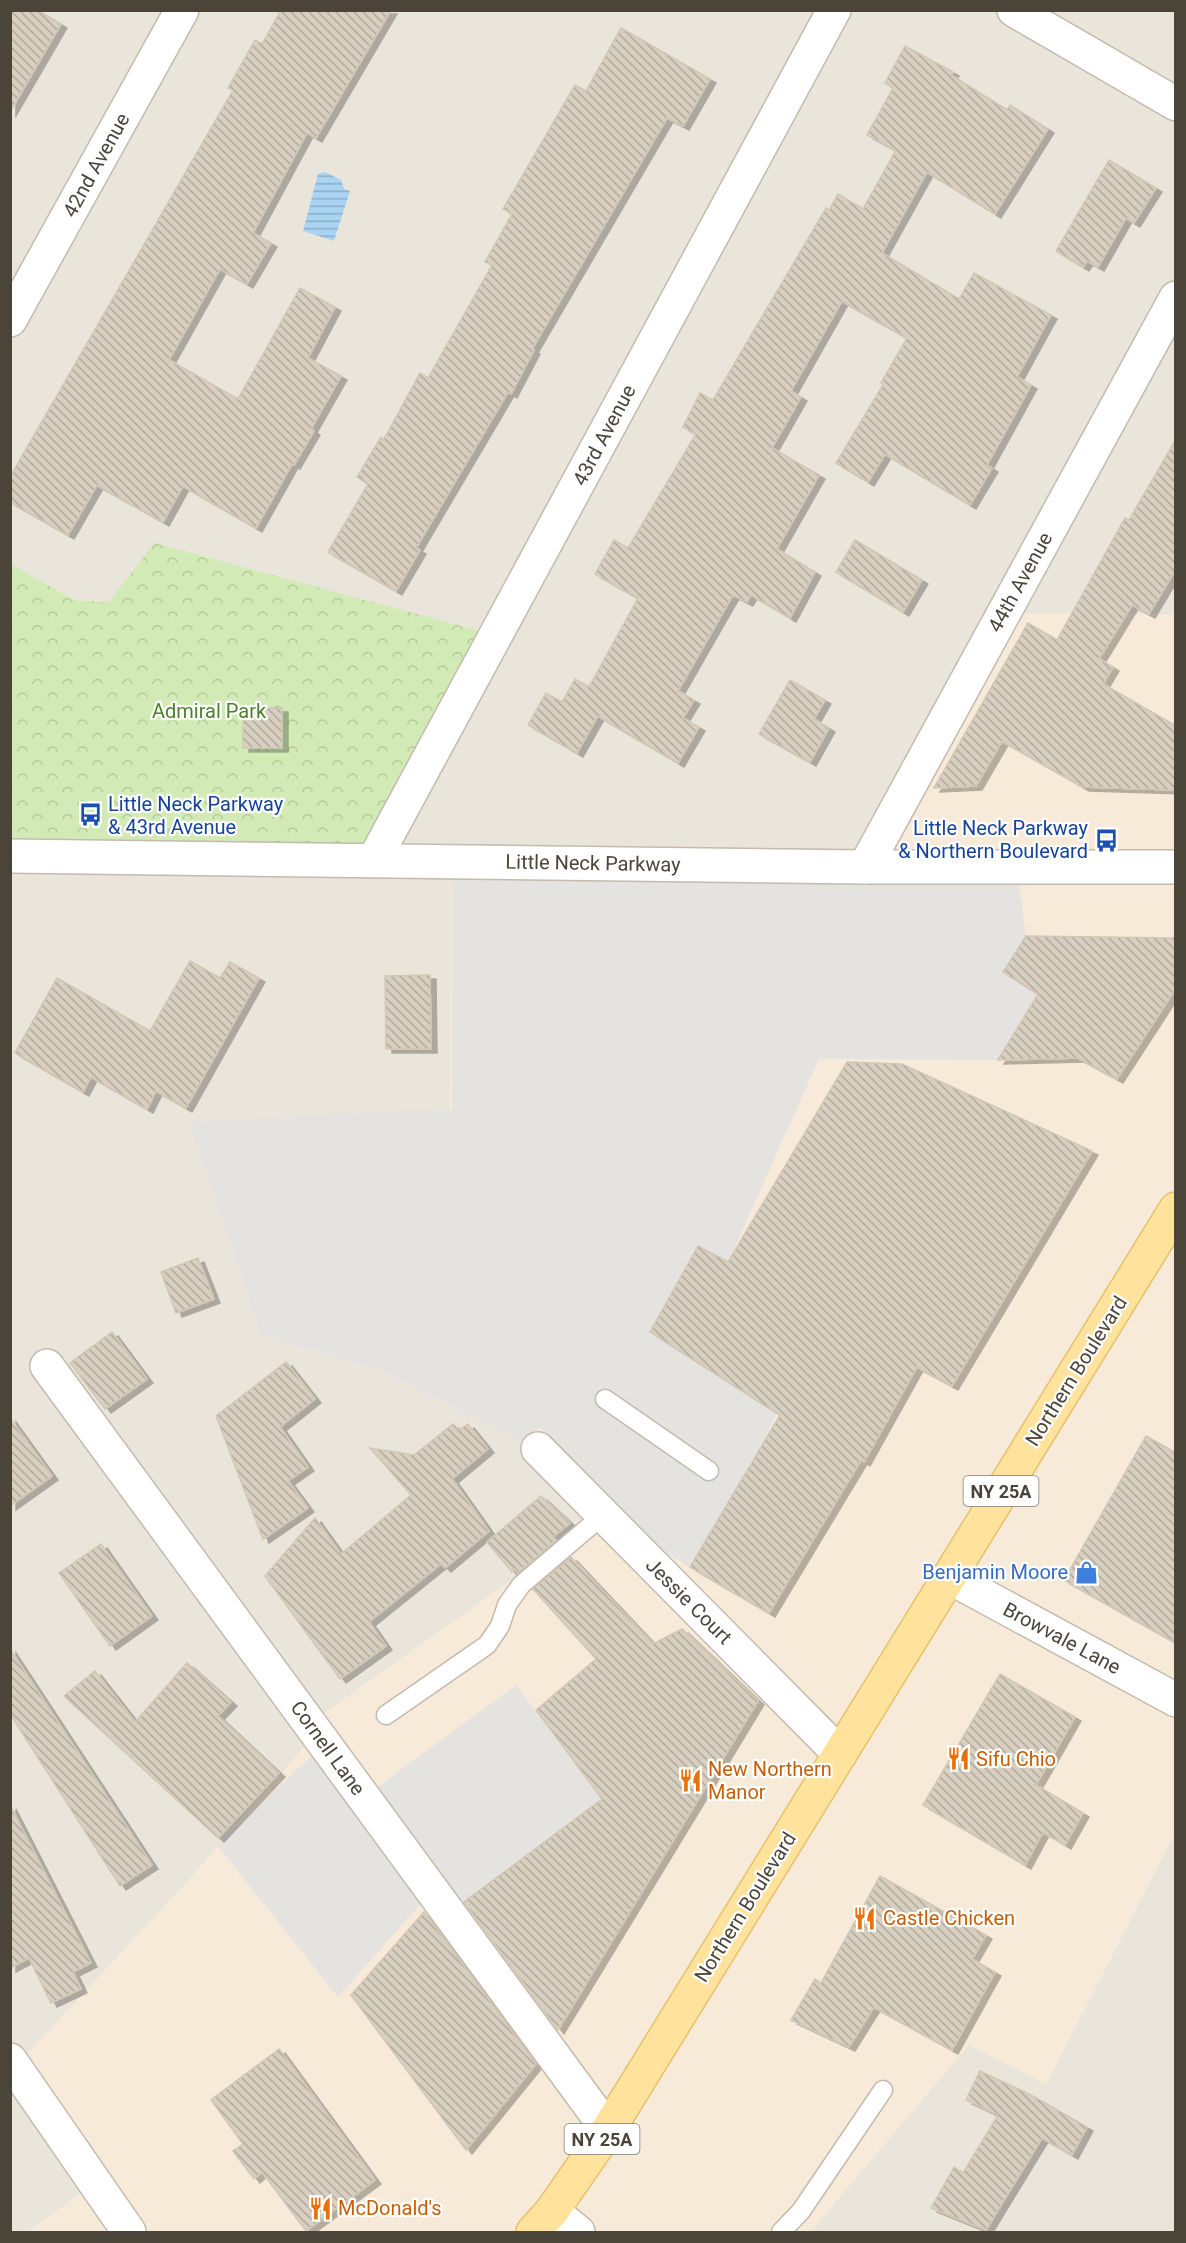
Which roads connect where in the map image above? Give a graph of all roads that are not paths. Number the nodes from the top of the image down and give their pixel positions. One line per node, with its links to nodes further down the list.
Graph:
1 (182, 10): 6 (street, 42nd Avenue)
2 (834, 10): 8 (street, 43rd Avenue)
3 (1014, 10): 4 (street)
4 (1176, 104)
5 (1176, 298): 9 (street, 44th Avenue)
6 (10, 320)
7 (10, 856): 8 (street, Little Neck Parkway)
8 (374, 860): 9 (street, Little Neck Parkway)
9 (865, 867): 10 (street, Little Neck Parkway)
10 (1176, 867)
11 (1176, 1209): 17 (main road, Northern Boulevard / NY 25A)
12 (47, 1366): 23 (street, Cornell Lane)
13 (605, 1399): 15 (lane)
14 (538, 1449): 16 (street, Jessie Court)
15 (709, 1471)
16 (603, 1515): 19 (lane); 20 (street, Jessie Court)
17 (949, 1577): 18 (street, Browvale Lane); 20 (main road, Northern Boulevard / NY 25A)
18 (1176, 1700)
19 (386, 1715)
20 (840, 1754): 23 (main road, Northern Boulevard / NY 25A)
21 (10, 2060): 25 (street)
22 (883, 2090): 27 (lane)
23 (608, 2130): 24 (main road, Northern Boulevard / NY 25A)
24 (543, 2222): 26 (street)
25 (129, 2232)
26 (578, 2232)
27 (781, 2232)

